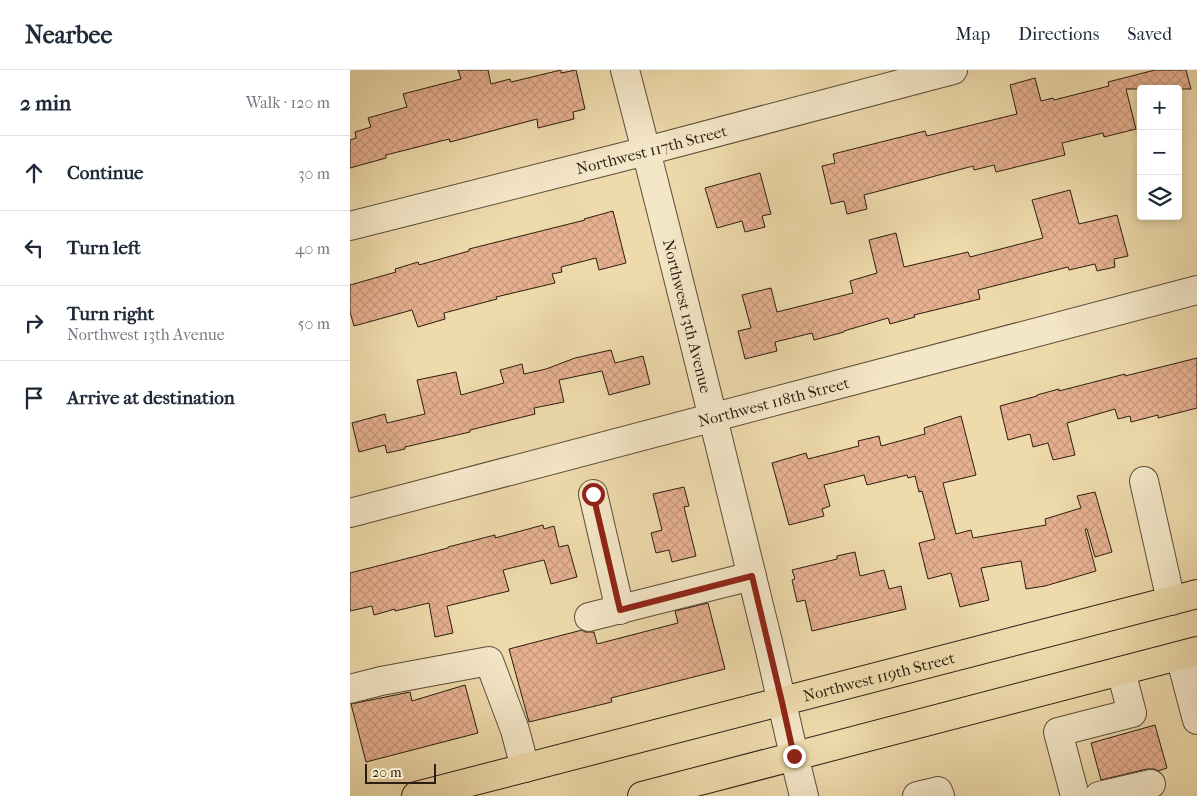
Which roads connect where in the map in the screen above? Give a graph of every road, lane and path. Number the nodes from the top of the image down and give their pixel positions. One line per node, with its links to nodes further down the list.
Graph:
1 (625, 70): 3 (street, Northwest 13th Avenue)
2 (953, 70): 3 (street, Northwest 117th Street)
3 (646, 151): 4 (street, Northwest 117th Street); 6 (street, Northwest 13th Avenue)
4 (350, 226)
5 (1197, 290): 6 (street, Northwest 118th Street)
6 (713, 417): 9 (street, Northwest 118th Street); 10 (street, Northwest 13th Avenue)
7 (1144, 481): 11 (street)
8 (593, 494): 12 (street)
9 (350, 513)
10 (752, 576): 12 (street); 17 (street, Northwest 13th Avenue)
11 (1184, 598): 17 (highway, Northwest 119th Street)
12 (620, 610): 13 (street)
13 (589, 618)
14 (1188, 654): 15 (highway); 18 (street)
15 (1121, 671): 19 (highway); 25 (street)
16 (350, 689): 20 (street)
17 (782, 702): 19 (street, Northwest 13th Avenue); 20 (highway, Northwest 119th Street)
18 (1197, 720)
19 (794, 756): 23 (highway); 24 (street, Northwest 13th Avenue)
20 (525, 768): 22 (highway, Northwest 119th Street)
21 (1151, 784): 26 (street)
22 (416, 796)
23 (642, 796)
24 (804, 796)
25 (1075, 796)
26 (1099, 796)

